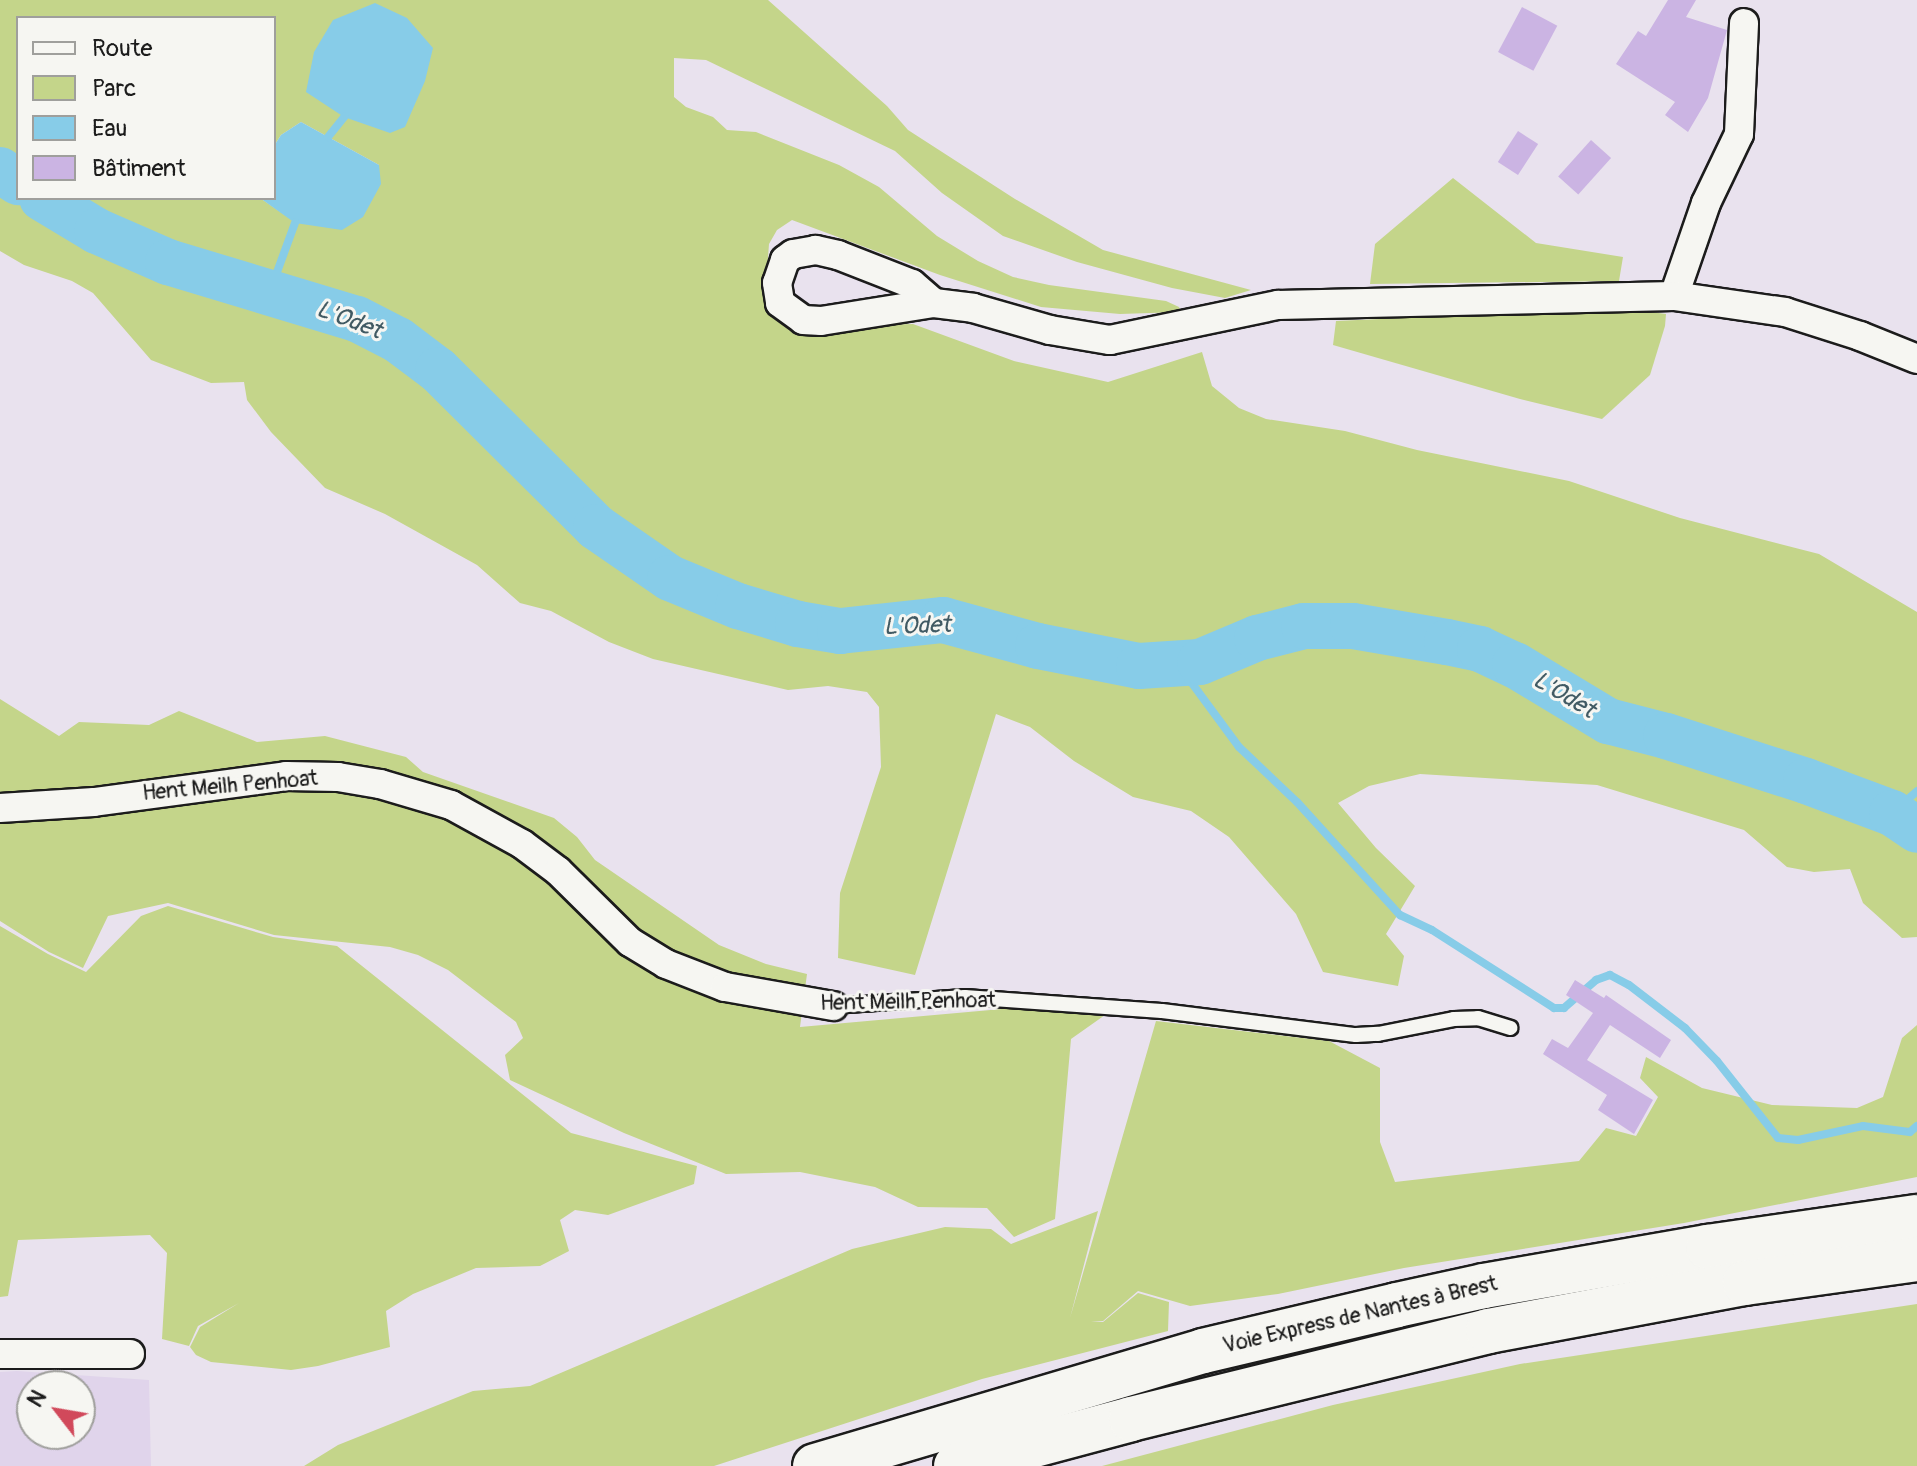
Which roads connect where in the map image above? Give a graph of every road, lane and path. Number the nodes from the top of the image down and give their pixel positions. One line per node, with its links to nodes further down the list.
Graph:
1 (1744, 23): 2 (street)
2 (1674, 296): 3 (street); 4 (street)
3 (934, 303): 3 (street)
4 (1917, 359)
5 (0, 808): 6 (street, Hent Meilh Penhoat)
6 (833, 1006): 7 (lane, Hent Meilh Penhoat)
7 (1511, 1028)
8 (1917, 1217): 12 (highway, Voie Express de Nantes à Brest)
9 (1917, 1259): 13 (highway, Voie Express de Nantes à Brest)
10 (0, 1354): 11 (street)
11 (130, 1354)
12 (815, 1466)
13 (956, 1466)

